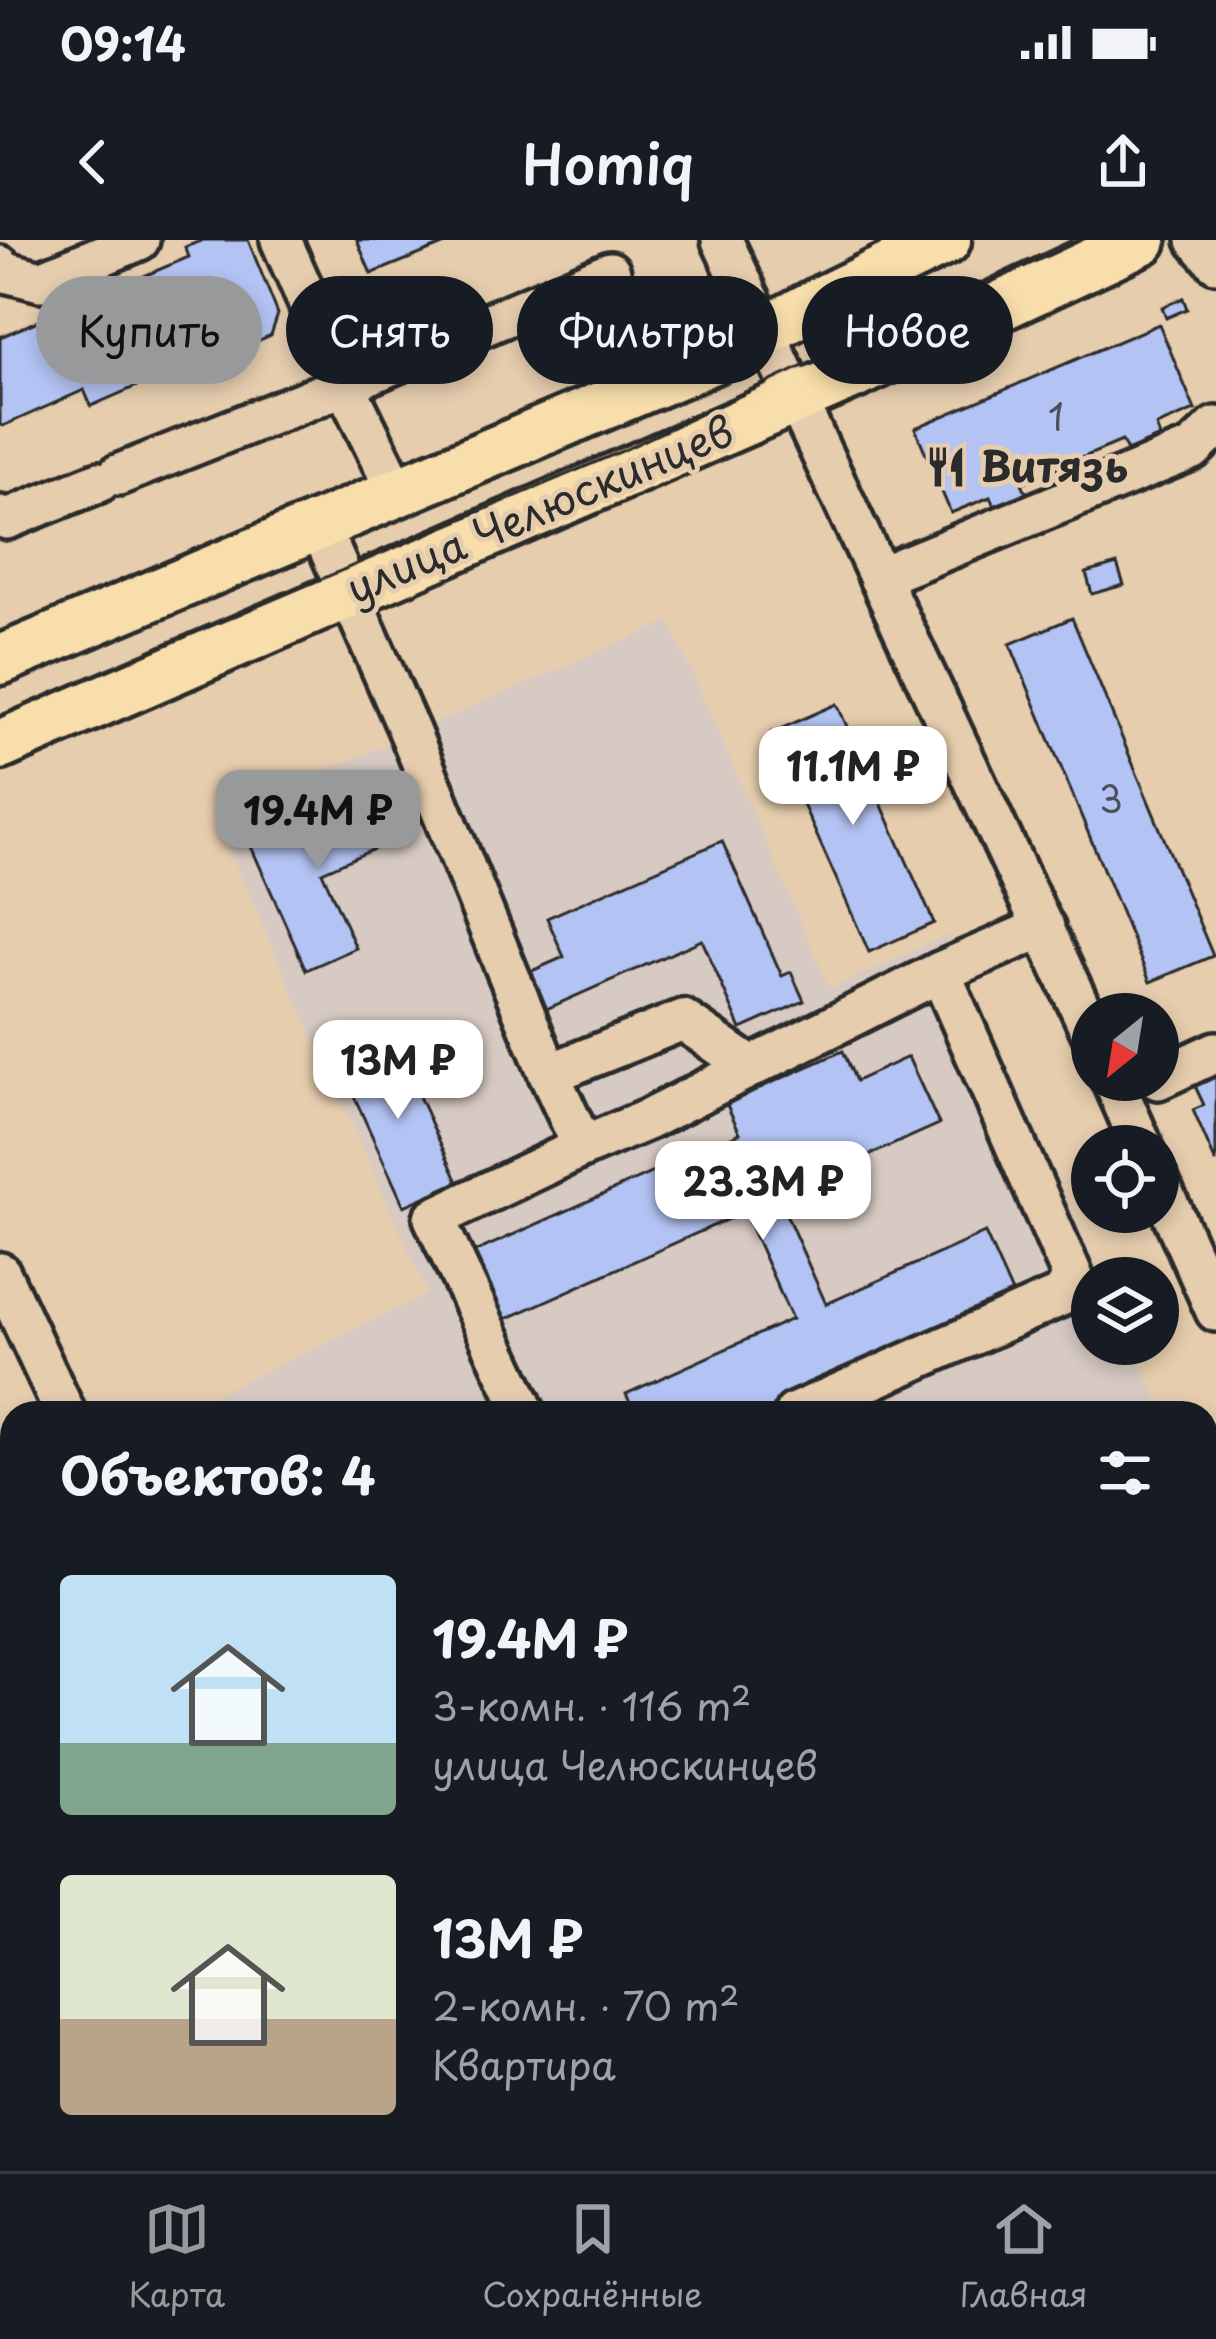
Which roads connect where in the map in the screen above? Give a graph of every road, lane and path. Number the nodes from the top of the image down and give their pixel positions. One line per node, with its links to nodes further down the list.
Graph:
1 (140, 240): 8 (street)
2 (281, 240): 10 (street)
3 (722, 240): 11 (street)
4 (946, 240): 13 (main road, улица Челюскинцев)
5 (1142, 240): 18 (main road, улица Челюскинцев)
6 (1197, 240): 7 (street)
7 (1216, 262)
8 (0, 266)
9 (610, 272): 12 (street)
10 (297, 276)
11 (739, 276)
12 (493, 321)
13 (778, 324)
14 (778, 362): 18 (street)
15 (342, 384): 21 (street)
16 (344, 384): 20 (street)
17 (652, 384): 20 (main road, улица Челюскинцев)
18 (795, 399): 23 (street); 24 (main road, улица Челюскинцев)
19 (1208, 450): 23 (street)
20 (397, 492): 22 (main road, улица Челюскинцев)
21 (0, 516)
22 (319, 525): 24 (street); 25 (main road, улица Челюскинцев)
23 (880, 577): 27 (street)
24 (349, 593): 26 (main road, улица Челюскинцев); 33 (street)
25 (0, 660)
26 (0, 745)
27 (1045, 927): 28 (street); 29 (street)
28 (940, 972): 31 (street); 40 (street)
29 (1074, 993)
30 (1216, 1052): 32 (street)
31 (752, 1067): 33 (street); 34 (street)
32 (1179, 1070)
33 (549, 1074): 34 (street)
34 (583, 1147): 39 (street)
35 (1179, 1228): 37 (street)
36 (0, 1274): 38 (street)
37 (1216, 1311)
38 (59, 1401)
39 (519, 1401)
40 (822, 1401)

